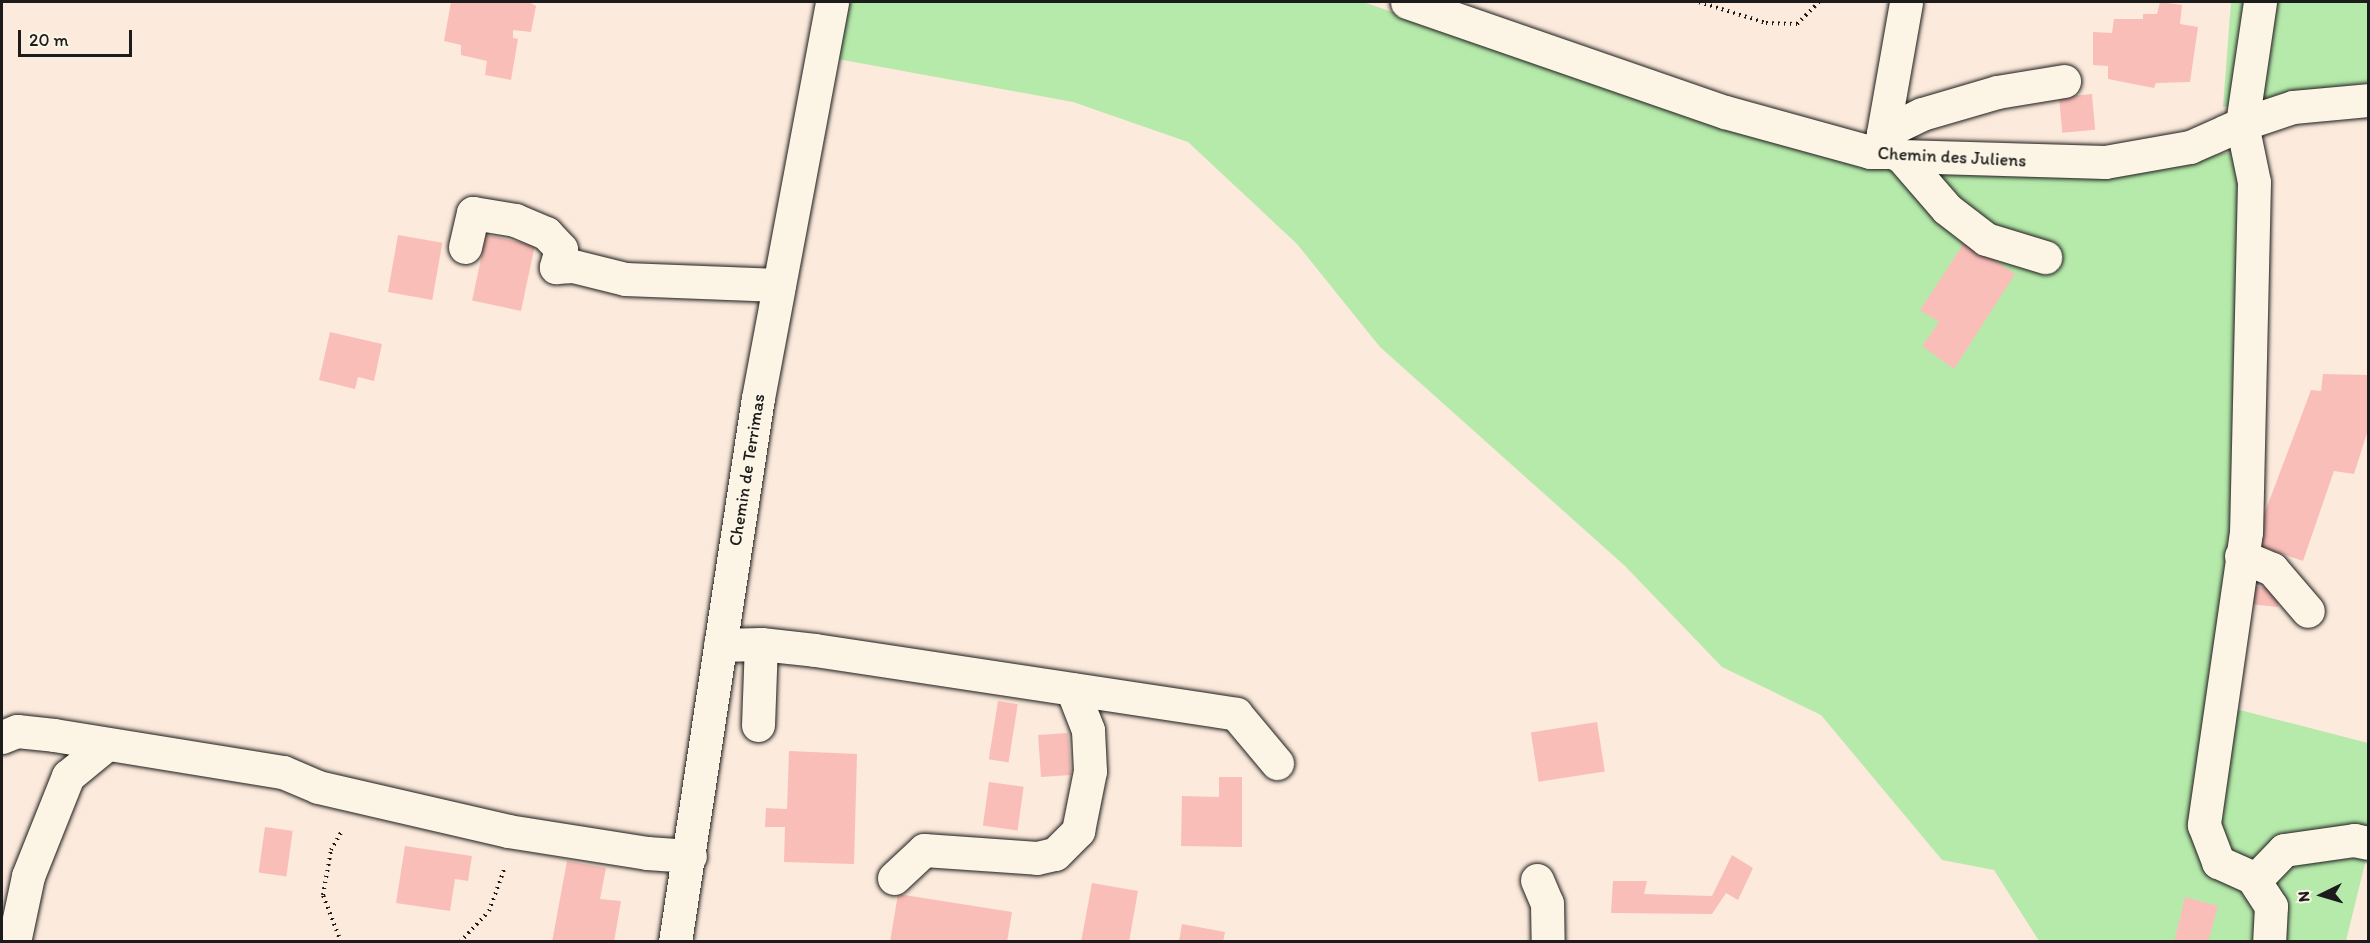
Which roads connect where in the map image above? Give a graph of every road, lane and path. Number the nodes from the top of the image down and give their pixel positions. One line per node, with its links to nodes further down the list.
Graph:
1 (823, 2): 13 (street, Chemin de Terrimas)
2 (1407, 2): 10 (street, Chemin des Juliens)
3 (1700, 2): 4 (path)
4 (1820, 2)
5 (1906, 2): 10 (street)
6 (2260, 2): 9 (street)
7 (2064, 81): 10 (street)
8 (2368, 100): 9 (street, Chemin des Juliens)
9 (2242, 124): 10 (street, Chemin des Juliens); 14 (street)
10 (1888, 147): 12 (street)
11 (465, 248): 13 (street)
12 (2045, 257)
13 (780, 285): 17 (street, Chemin de Terrimas)
14 (2241, 556): 15 (street); 27 (street)
15 (2308, 611)
16 (761, 644): 17 (street); 18 (street); 19 (street)
17 (720, 645): 26 (street, Chemin de Terrimas)
18 (1072, 689): 22 (street); 28 (street)
19 (758, 725)
20 (2, 737): 21 (street)
21 (107, 744): 23 (street); 30 (street)
22 (1277, 763)
23 (353, 796): 24 (street); 31 (path)
24 (508, 831): 26 (street); 32 (path)
25 (2368, 843): 27 (street)
26 (690, 856): 33 (street, Chemin de Terrimas)
27 (2252, 877): 35 (street)
28 (894, 878)
29 (1537, 880): 34 (street)
30 (14, 942)
31 (341, 942)
32 (460, 942)
33 (675, 942)
34 (1548, 942)
35 (2269, 942)

